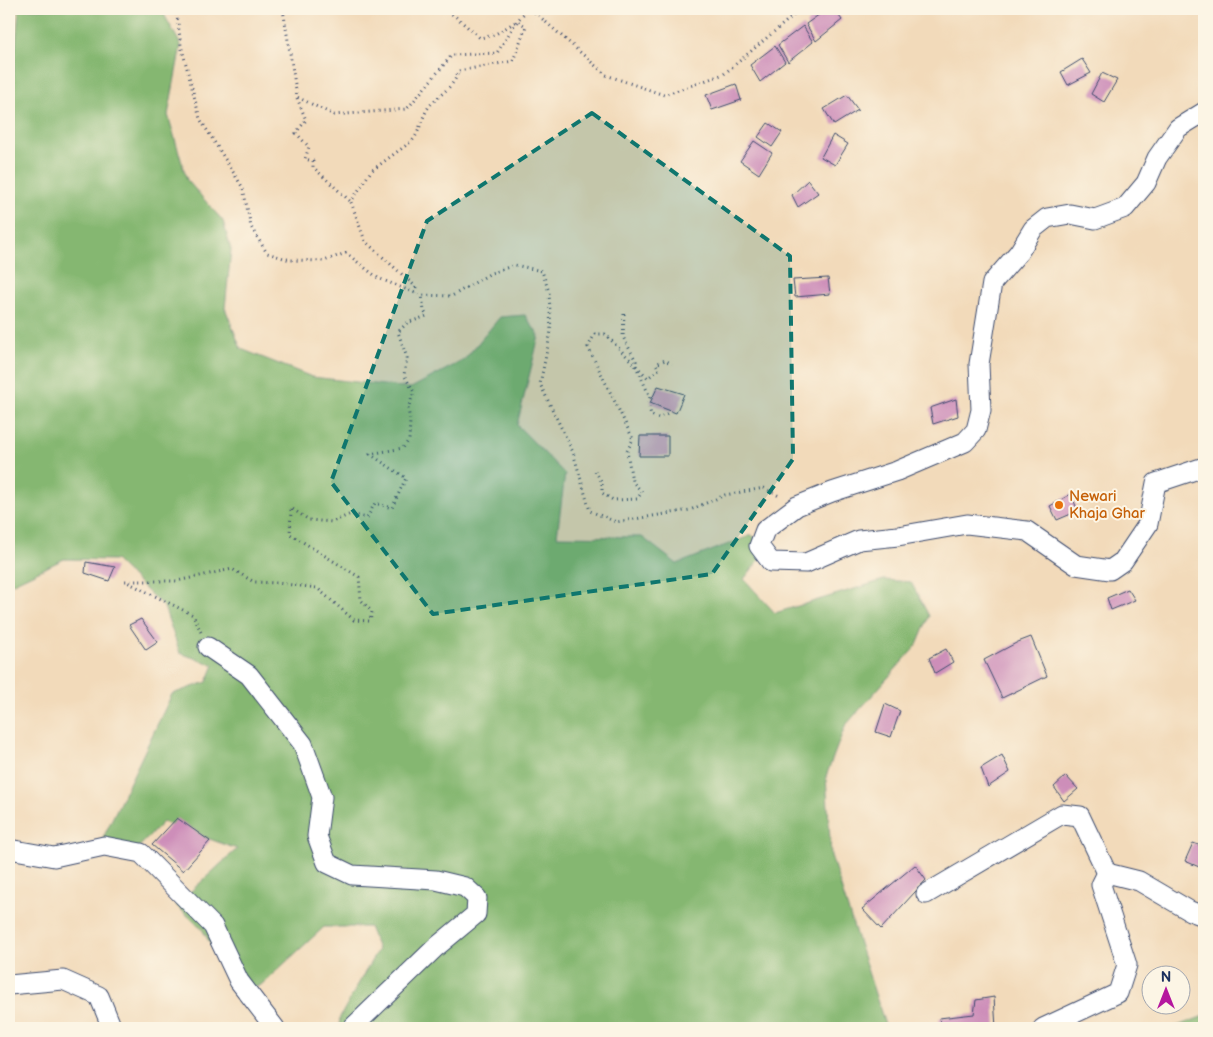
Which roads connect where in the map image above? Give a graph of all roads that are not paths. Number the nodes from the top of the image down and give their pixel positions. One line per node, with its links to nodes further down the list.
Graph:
1 (1204, 112): 2 (street)
2 (1204, 467)
3 (208, 647): 11 (street)
4 (9, 849): 10 (street)
5 (1106, 873): 6 (street); 7 (street); 12 (street)
6 (926, 894)
7 (1204, 916)
8 (9, 986): 9 (street)
9 (112, 1028)
10 (275, 1028)
11 (352, 1028)
12 (1043, 1028)

